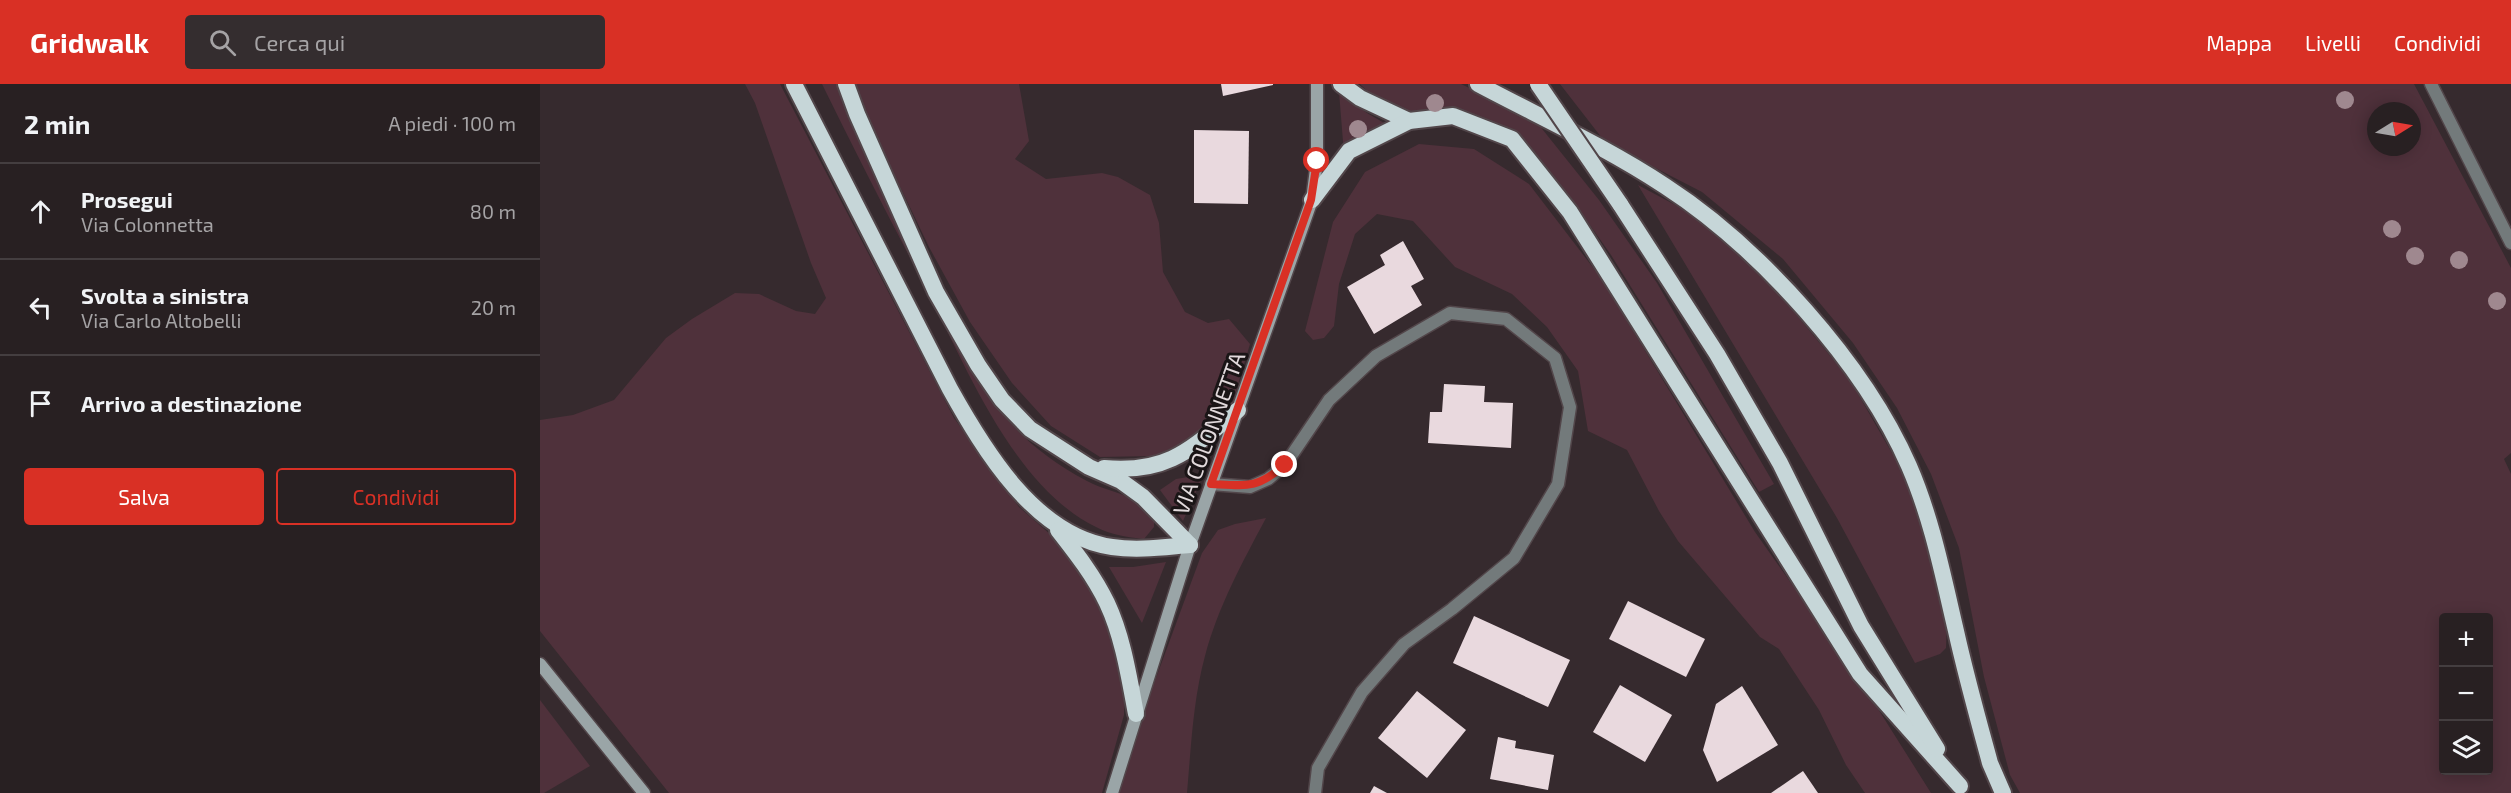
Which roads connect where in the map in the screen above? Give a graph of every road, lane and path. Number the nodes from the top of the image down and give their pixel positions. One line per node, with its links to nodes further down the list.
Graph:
1 (794, 84): 14 (highway)
2 (846, 84): 12 (highway)
3 (1317, 84): 9 (main road, VIA COLONNETTA)
4 (1341, 84): 8 (highway)
5 (1478, 84): 22 (highway)
6 (1538, 84): 18 (highway, bridge)
7 (2431, 84): 10 (street)
8 (1409, 121): 9 (highway); 18 (highway)
9 (1311, 200): 11 (main road, VIA COLONNETTA)
10 (2511, 243)
11 (1238, 410): 12 (highway); 13 (main road, VIA COLONNETTA)
12 (1089, 467): 15 (highway)
13 (1211, 484): 15 (main road, VIA COLONNETTA); 21 (street)
14 (1052, 522): 15 (highway); 17 (highway)
15 (1190, 545): 17 (main road, VIA COLONNETTA)
16 (540, 664): 19 (main road)
17 (1136, 714): 20 (main road, VIA COLONNETTA)
18 (1962, 790)
19 (644, 793)
20 (1112, 793)
21 (1315, 793)
22 (2003, 793)

